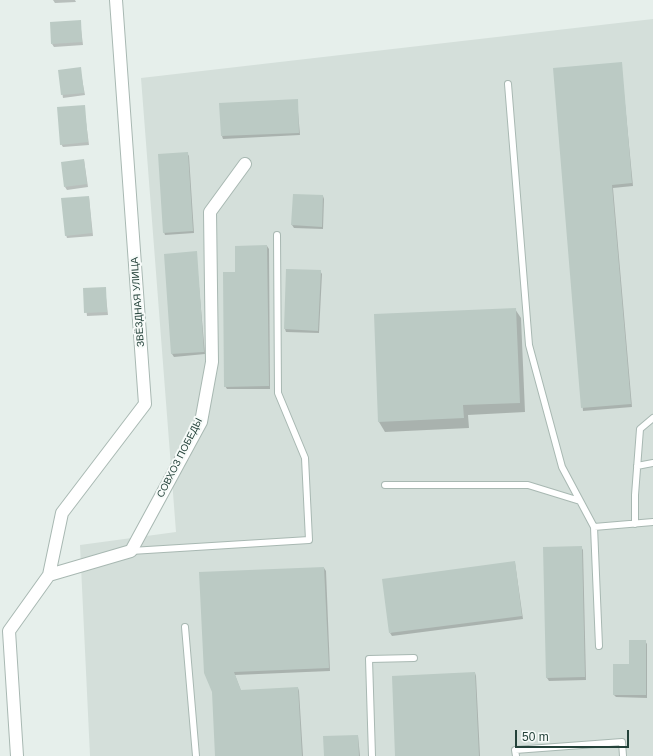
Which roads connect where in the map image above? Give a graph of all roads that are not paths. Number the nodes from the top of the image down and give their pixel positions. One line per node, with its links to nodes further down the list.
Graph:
1 (116, 0): 14 (street, ЗВЁЗДНАЯ УЛИЦА)
2 (508, 84): 9 (lane)
3 (245, 164): 13 (street, СОВХОЗ ПОБЕДЫ)
4 (277, 235): 13 (lane)
5 (653, 418): 7 (lane)
6 (653, 463): 7 (lane)
7 (637, 466): 11 (lane)
8 (385, 485): 9 (lane)
9 (580, 501): 12 (lane)
10 (653, 522): 11 (lane)
11 (635, 524): 12 (lane)
12 (594, 527): 16 (lane)
13 (131, 551): 14 (street)
14 (48, 575): 18 (street)
15 (185, 627): 19 (lane)
16 (600, 646)
17 (414, 658): 20 (lane)
18 (17, 756)
19 (196, 756)
20 (372, 756)
21 (516, 756): 22 (lane)
22 (623, 756)

